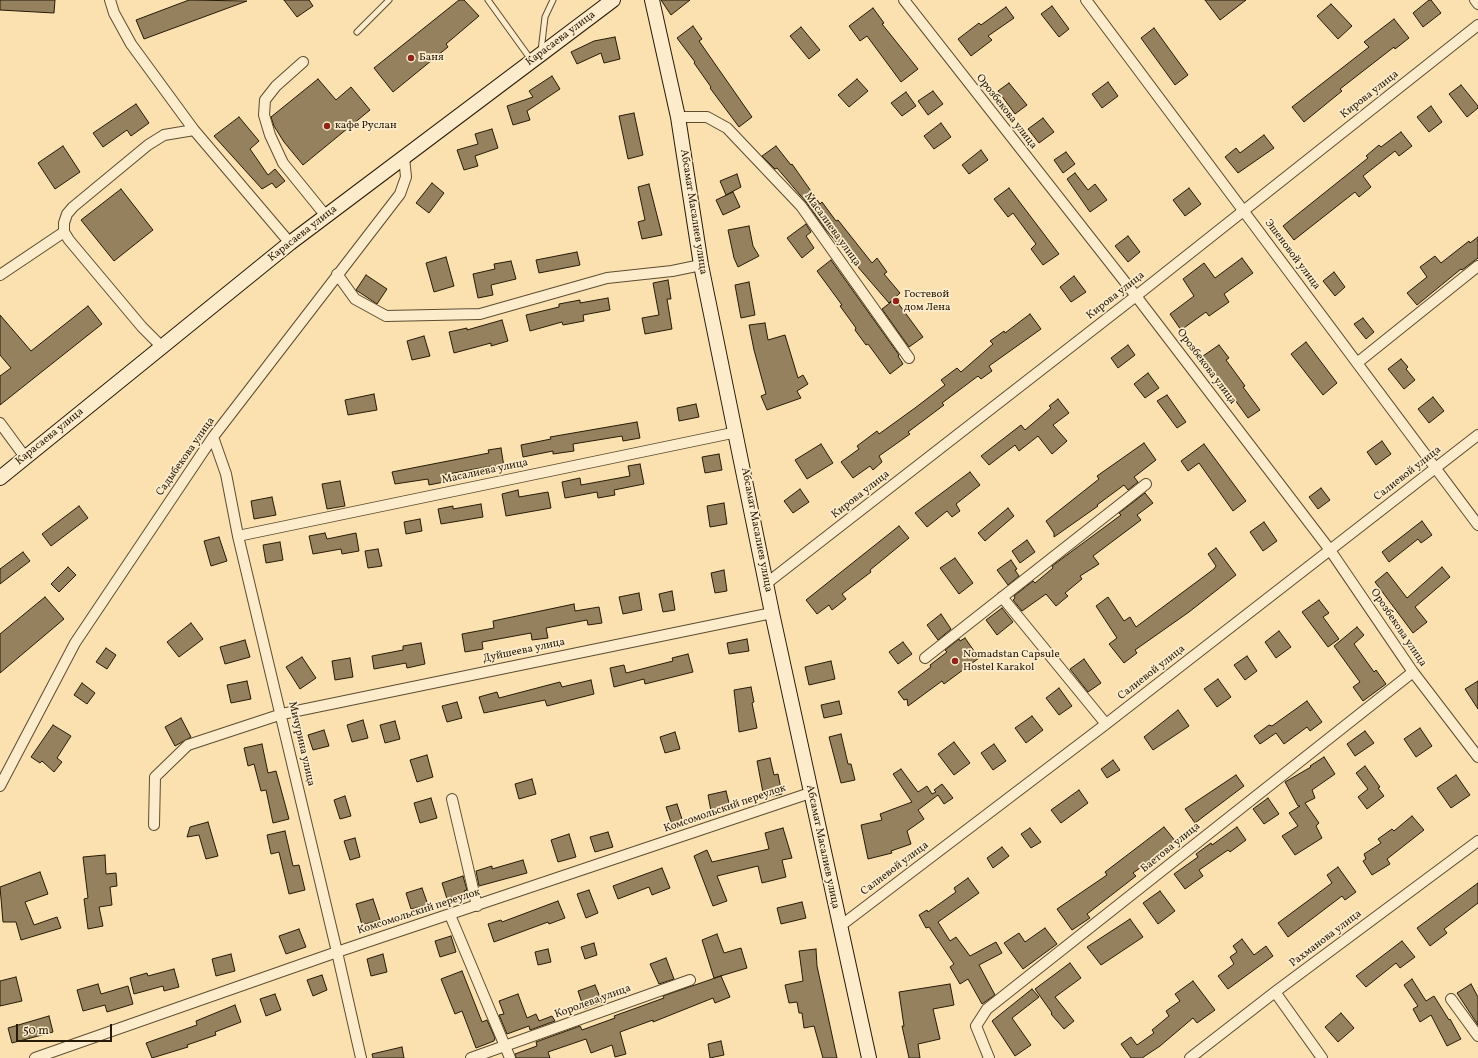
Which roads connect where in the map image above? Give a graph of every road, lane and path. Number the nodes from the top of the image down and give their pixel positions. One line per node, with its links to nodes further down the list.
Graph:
1 (110, 0): 16 (street)
2 (389, 0): 12 (lane)
3 (488, 0): 13 (lane)
4 (553, 0): 13 (lane)
5 (652, 0): 15 (street, Абсамат Масалиев улица)
6 (904, 0): 26 (street, Орозбекова улица)
7 (1086, 0): 18 (street, Эшеновой улица)
8 (1475, 0): 10 (street)
9 (606, 2): 13 (street, Карасаева улица)
10 (1478, 4)
11 (1478, 25): 18 (street, Кирова улица)
12 (358, 32)
13 (536, 57): 17 (street, Карасаева улица)
14 (303, 62): 19 (street)
15 (678, 117): 22 (street, Абсамат Масалиев улица); 28 (street, Масалиева улица)
16 (194, 130): 20 (street); 21 (street)
17 (404, 156): 19 (street, Карасаева улица); 24 (street, Садыбекова улица)
18 (1244, 210): 26 (street, Кирова улица); 29 (street, Эшеновой улица)
19 (326, 216): 21 (street, Карасаева улица)
20 (64, 232): 25 (street); 27 (street)
21 (290, 243): 27 (street, Карасаева улица)
22 (701, 265): 24 (street); 31 (street, Абсамат Масалиев улица)
23 (1478, 266): 29 (street)
24 (337, 274): 33 (street, Садыбекова улица)
25 (0, 275)
26 (1136, 296): 40 (street, Орозбекова улица); 41 (street, Кирова улица)
27 (162, 347): 34 (street, Карасаева улица)
28 (909, 358)
29 (1357, 363): 35 (street, Эшеновой улица)
30 (0, 423): 34 (street)
31 (737, 432): 39 (street, Масалиева улица); 41 (street, Абсамат Масалиев улица)
32 (1478, 435): 35 (street, Салиевой улица)
33 (213, 437): 39 (street, Мичурина улица); 49 (street, Садыбекова улица)
34 (26, 457): 36 (street, Карасаева улица)
35 (1435, 468): 38 (street, Эшеновой улица); 40 (street, Салиевой улица)
36 (0, 478)
37 (1146, 484): 42 (street)
38 (1478, 525)
39 (238, 536): 46 (street, Мичурина улица)
40 (1330, 550): 45 (street, Орозбекова улица); 47 (street, Салиевой улица)
41 (767, 583): 43 (street, Абсамат Масалиев улица)
42 (1002, 597): 44 (street); 47 (street)
43 (772, 613): 46 (street, Дуйшеева улица); 50 (street, Абсамат Масалиев улица)
44 (925, 658)
45 (1413, 672): 48 (street, Орозбекова улица); 68 (street, Баетова улица)
46 (282, 714): 52 (street, Дуйшеева улица); 57 (street, Мичурина улица)
47 (1106, 724): 56 (street, Салиевой улица)
48 (1478, 757)
49 (0, 786)
50 (810, 793): 54 (street, Комсомольский переулок); 56 (street, Абсамат Масалиев улица)
51 (452, 799): 54 (street)
52 (154, 825)
53 (1478, 841): 59 (street, Рахманова улица)
54 (477, 906): 55 (street, Комсомольский переулок)
55 (450, 915): 57 (street, Комсомольский переулок); 62 (street)
56 (839, 927): 67 (street, Абсамат Масалиев улица)
57 (338, 952): 63 (street, Комсомольский переулок); 64 (street, Мичурина улица)
58 (690, 980): 62 (street, Королева улица)
59 (1275, 992): 69 (street, Рахманова улица); 70 (street)
60 (1451, 999): 61 (street)
61 (1478, 1036)
62 (505, 1047): 65 (street, Королева улица); 66 (street)
63 (35, 1058)
64 (361, 1058)
65 (471, 1058)
66 (510, 1058)
67 (869, 1058)
68 (989, 1058)
69 (1190, 1058)
70 (1322, 1058)

